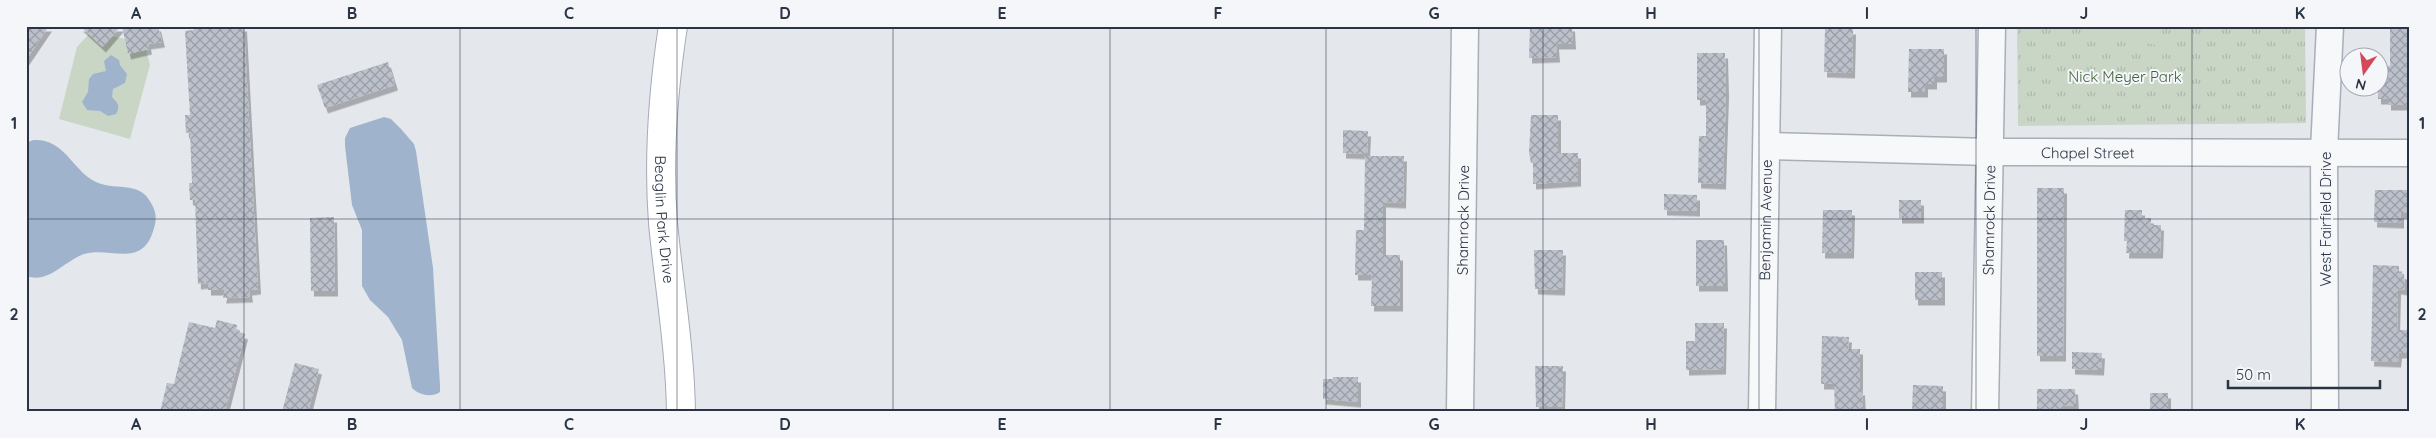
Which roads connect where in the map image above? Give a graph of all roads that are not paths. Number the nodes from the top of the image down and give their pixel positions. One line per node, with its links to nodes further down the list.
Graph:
1 (673, 26): 10 (main road, Beaglin Park Drive)
2 (1465, 26): 11 (street, Shamrock Drive)
3 (1768, 26): 6 (street, Benjamin Avenue)
4 (1992, 26): 7 (street, Shamrock Drive)
5 (2330, 26): 8 (street, West Fairfield Drive)
6 (1767, 146): 7 (street, Chapel Street); 12 (street, Benjamin Avenue)
7 (1990, 152): 8 (street, Chapel Street); 13 (street, Shamrock Drive)
8 (2324, 152): 9 (street, Chapel Street); 14 (street, West Fairfield Drive)
9 (2410, 153)
10 (681, 412)
11 (1460, 412)
12 (1762, 412)
13 (1985, 412)
14 (2325, 412)

